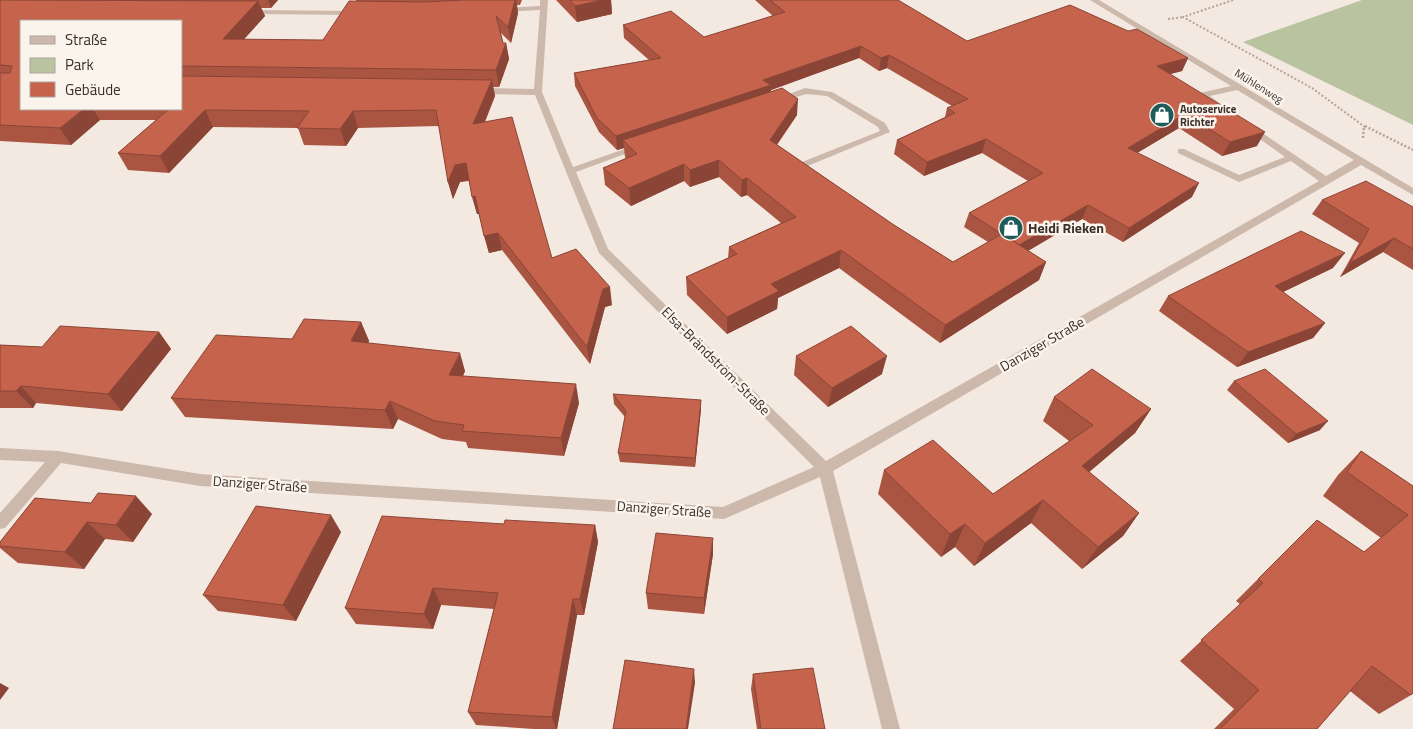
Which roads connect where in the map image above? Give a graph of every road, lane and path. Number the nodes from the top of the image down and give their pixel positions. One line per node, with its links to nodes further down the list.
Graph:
1 (1094, 0): 7 (street, Mühlenweg)
2 (1233, 0): 13 (path)
3 (543, 4): 4 (street); 9 (street, Elsa-Brändström-Straße)
4 (495, 10)
5 (235, 12): 6 (street)
6 (370, 13)
7 (1239, 87): 11 (street); 18 (street, Mühlenweg)
8 (469, 91): 9 (street)
9 (538, 92): 20 (street, Elsa-Brändström-Straße)
10 (768, 104): 19 (street)
11 (1228, 112)
12 (1244, 123): 17 (street)
13 (1365, 126): 15 (path); 18 (path)
14 (645, 145): 20 (street)
15 (1413, 150)
16 (1181, 151): 17 (street)
17 (1292, 157): 21 (street)
18 (1360, 162): 21 (street, Danziger Straße); 22 (street, Mühlenweg)
19 (795, 168)
20 (570, 171): 25 (street, Elsa-Brändström-Straße)
21 (1326, 181): 25 (street, Danziger Straße)
22 (1413, 192)
23 (0, 454): 24 (street, Danziger Straße)
24 (58, 457): 25 (street, Danziger Straße); 26 (street)
25 (825, 468): 27 (street)
26 (0, 523)
27 (891, 729)

